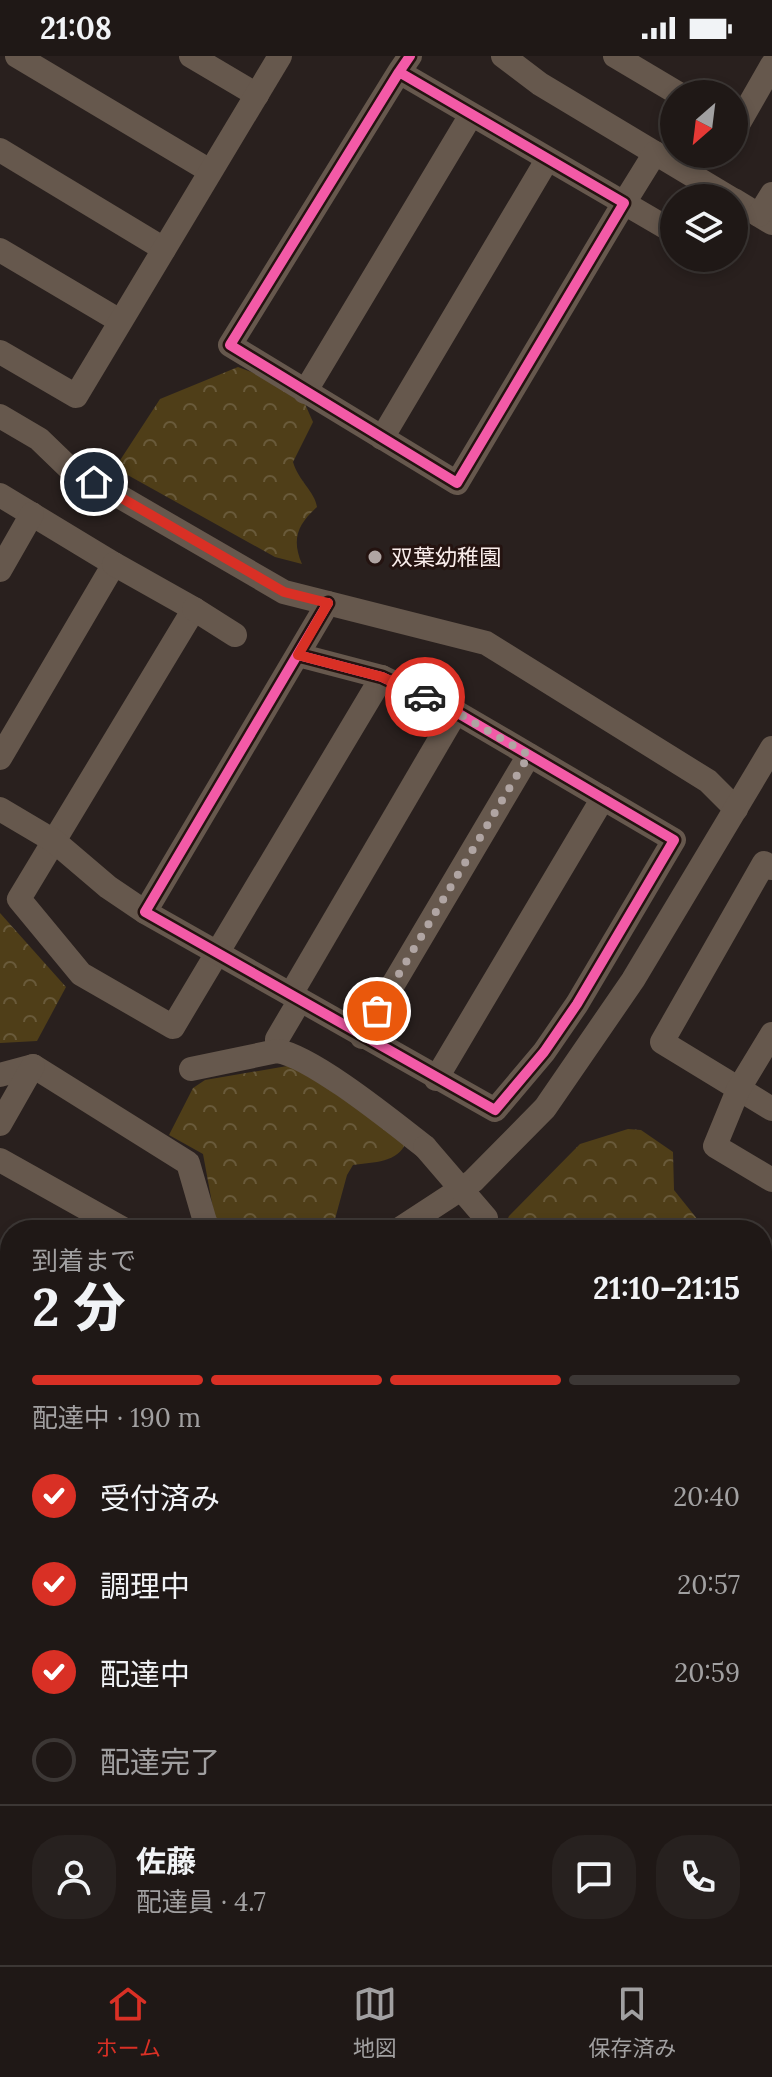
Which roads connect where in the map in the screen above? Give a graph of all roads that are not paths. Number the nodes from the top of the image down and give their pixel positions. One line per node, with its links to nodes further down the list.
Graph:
1 (17, 56): 15 (street)
2 (191, 56): 9 (street)
3 (280, 56): 9 (street)
4 (503, 56): 13 (street)
5 (615, 56): 8 (street)
6 (404, 64): 11 (street); 25 (street)
7 (772, 65): 10 (street)
8 (660, 83)
9 (257, 95): 15 (street)
10 (748, 107)
11 (471, 115): 14 (street); 25 (street)
12 (0, 150): 21 (street)
13 (655, 153): 16 (street); 18 (street)
14 (547, 160): 18 (street); 27 (street)
15 (210, 171): 21 (street)
16 (707, 184)
17 (772, 194): 19 (street)
18 (624, 203): 20 (street); 27 (street)
19 (765, 219)
20 (660, 224)
21 (164, 249): 23 (street)
22 (0, 250): 23 (street)
23 (120, 321): 24 (street)
24 (0, 352)
25 (305, 392): 27 (street)
26 (0, 416): 32 (street)
27 (382, 438)
28 (0, 495): 29 (street)
29 (32, 514): 30 (street); 31 (street)
30 (114, 564): 33 (street); 40 (street)
31 (0, 570)
32 (328, 603): 35 (street); 43 (street)
33 (194, 609): 34 (street); 44 (street)
34 (235, 635)
35 (298, 655): 36 (street); 46 (street)
36 (382, 677): 37 (street); 47 (street)
37 (456, 712): 39 (street); 48 (street)
38 (772, 748): 43 (street)
39 (529, 755): 41 (street); 50 (street)
40 (0, 758)
41 (603, 798): 55 (street); 55 (street)
42 (0, 809): 44 (street)
43 (736, 809): 63 (street)
44 (54, 841): 46 (street); 47 (street)
45 (772, 868): 56 (street)
46 (145, 912): 47 (street)
47 (218, 953): 48 (street)
48 (295, 997): 50 (street); 51 (street)
49 (772, 1034): 56 (street)
50 (362, 1037): 55 (street)
51 (277, 1051): 53 (street); 64 (street, bridge)
52 (33, 1066): 54 (street); 58 (street); 62 (street)
53 (191, 1069)
54 (0, 1075)
55 (436, 1079)
56 (738, 1090): 57 (street); 60 (street)
57 (772, 1109)
58 (0, 1124)
59 (0, 1160): 61 (street)
60 (772, 1180)
61 (107, 1220)
62 (205, 1220)
63 (413, 1220)
64 (487, 1220)

